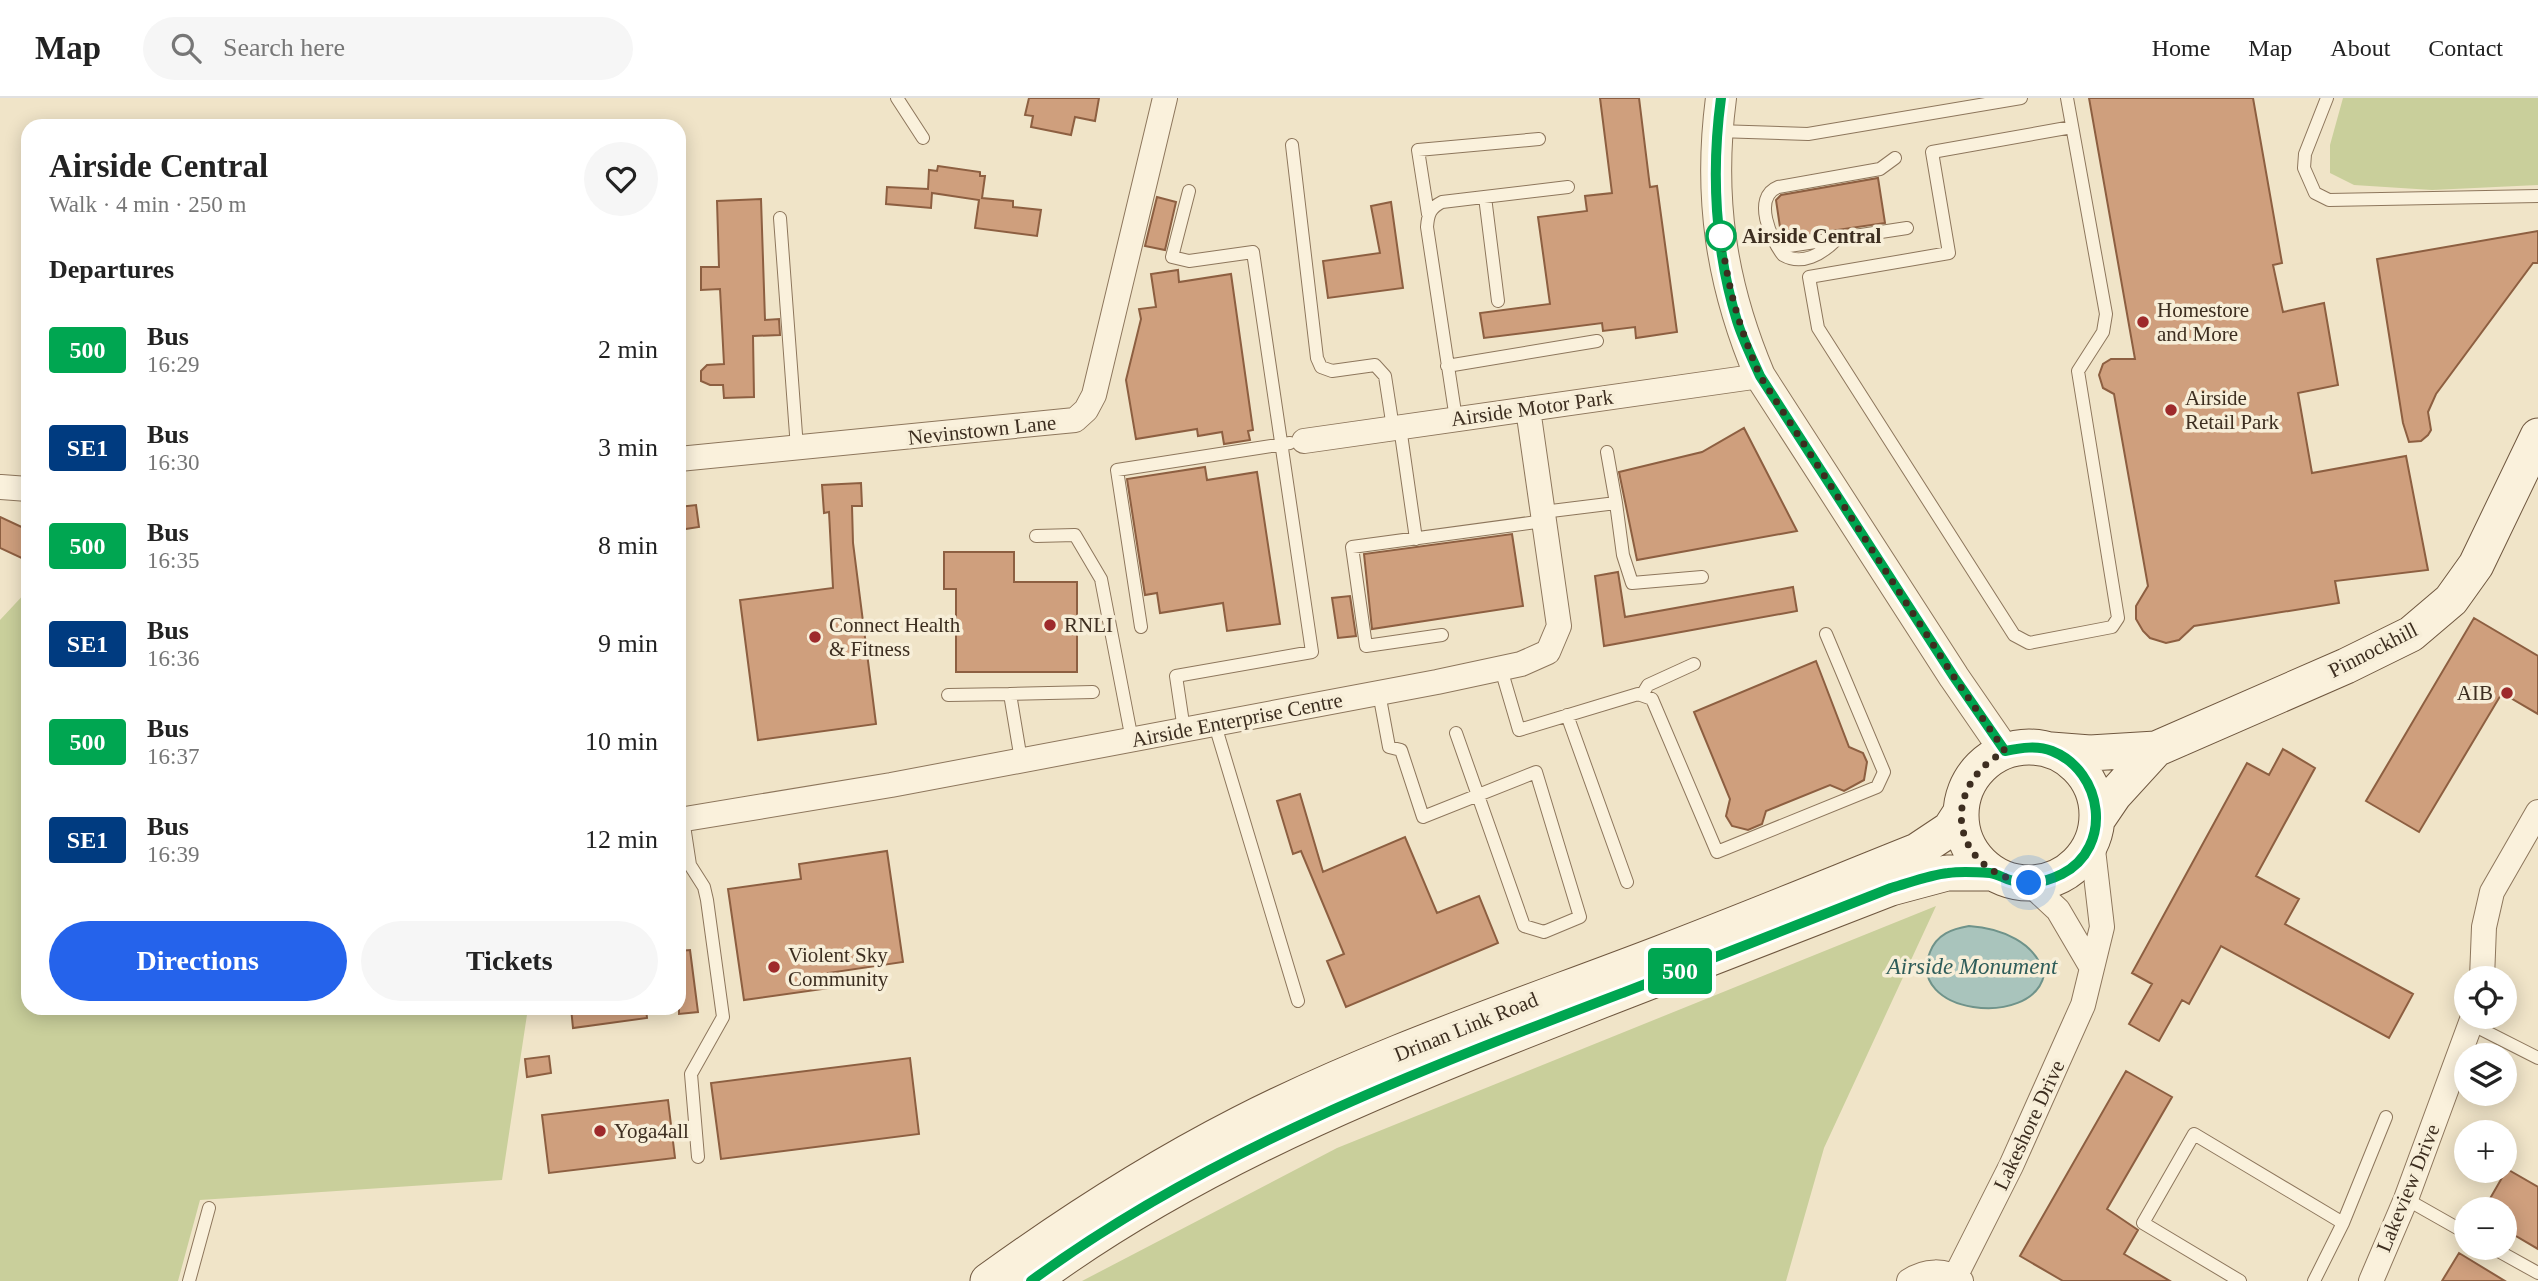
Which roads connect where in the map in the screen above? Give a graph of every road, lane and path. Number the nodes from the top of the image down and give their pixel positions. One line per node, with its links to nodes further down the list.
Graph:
1 (897, 98): 9 (lane)
2 (1165, 98): 29 (street, Nevinstown Lane)
3 (1721, 98): 8 (street)
4 (2021, 98): 8 (lane)
5 (2067, 98): 7 (lane)
6 (2327, 98): 15 (lane)
7 (2072, 127): 7 (lane)
8 (1717, 131): 23 (street)
9 (923, 138)
10 (1539, 139): 17 (lane)
11 (1292, 145): 26 (lane)
12 (1895, 158): 19 (lane)
13 (1568, 187): 16 (lane)
14 (1189, 191): 28 (lane)
15 (2538, 195)
16 (1485, 197): 17 (lane); 20 (lane)
17 (1428, 214): 22 (lane)
18 (780, 218): 29 (lane)
19 (1907, 228)
20 (1498, 301)
21 (1597, 341): 22 (lane)
22 (1447, 366): 25 (lane)
23 (1760, 376): 24 (street, Airside Motor Park); 56 (street)
24 (1528, 409): 25 (street, Airside Motor Park); 35 (street, Airside Enterprise Centre)
25 (1456, 419): 26 (street, Airside Motor Park)
26 (1397, 427): 28 (street, Airside Motor Park); 37 (lane)
27 (2538, 436): 54 (main road, Pinnockhill)
28 (1293, 442): 39 (lane); 51 (lane)
29 (797, 448): 31 (street, Nevinstown Lane)
30 (1608, 452): 34 (lane)
31 (686, 459)
32 (1, 487): 33 (street)
33 (21, 488)
34 (1616, 503): 35 (lane); 38 (lane)
35 (1543, 517): 37 (lane); 43 (street, Airside Enterprise Centre)
36 (1036, 536): 53 (lane)
37 (1416, 539): 41 (lane)
38 (1702, 577)
39 (1141, 627)
40 (1826, 634): 48 (lane)
41 (1442, 635)
42 (1694, 664): 48 (lane)
43 (1501, 668): 46 (street, Airside Enterprise Centre); 49 (lane)
44 (1093, 692): 45 (lane)
45 (1010, 694): 47 (lane); 57 (lane)
46 (1379, 694): 50 (street, Airside Enterprise Centre); 58 (lane)
47 (948, 695)
48 (1642, 695): 49 (lane)
49 (1567, 715): 66 (lane)
50 (1215, 725): 51 (street, Airside Enterprise Centre); 70 (lane)
51 (1184, 730): 53 (street, Airside Enterprise Centre)
52 (1456, 733): 58 (lane)
53 (1132, 740): 57 (street, Airside Enterprise Centre)
54 (2156, 749): 55 (main road, Pinnockhill); 62 (main road, Pinnockhill)
55 (2051, 750): 56 (main road); 62 (main road)
56 (2005, 751): 60 (main road)
57 (1021, 760): 61 (street, Airside Enterprise Centre)
58 (1478, 796): 58 (lane)
59 (2538, 812): 63 (street)
60 (1961, 813): 65 (main road); 84 (main road, Drinan Link Road)
61 (686, 819)
62 (2095, 830): 67 (main road); 69 (street, Lakeshore Drive)
63 (2531, 841): 68 (street)
64 (686, 845): 75 (lane)
65 (1993, 873): 67 (main road); 85 (main road, Drinan Link Road)
66 (1626, 882)
67 (2029, 883): 69 (street)
68 (2482, 966)
69 (2092, 968): 82 (street, Lakeshore Drive)
70 (1298, 1001)
71 (2469, 1029): 76 (street, Lakeview Drive)
72 (2486, 1029): 73 (lane)
73 (2538, 1058)
74 (2386, 1117): 78 (lane)
75 (698, 1157)
76 (2406, 1199): 79 (lane); 89 (street, Lakeview Drive)
77 (209, 1208): 83 (lane)
78 (2343, 1223): 87 (lane); 88 (lane)
79 (2454, 1226)
80 (2515, 1260): 81 (lane)
81 (2538, 1273)
82 (1958, 1279): 86 (street)
83 (189, 1281)
84 (988, 1281)
85 (1032, 1281)
86 (1909, 1281)
87 (2240, 1281)
88 (2314, 1281)
89 (2371, 1281)

